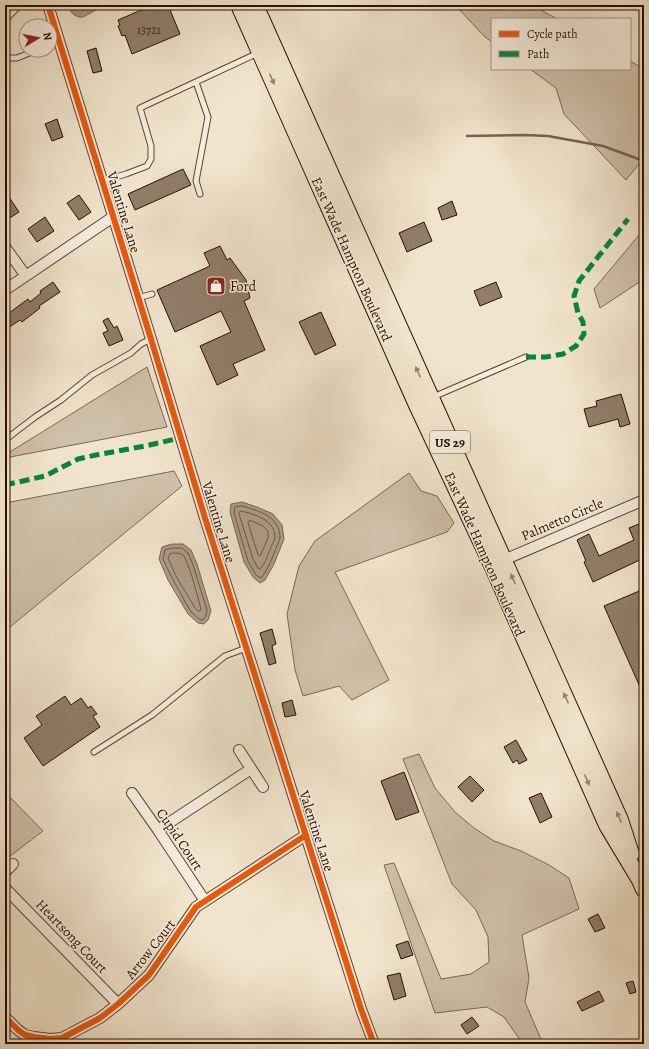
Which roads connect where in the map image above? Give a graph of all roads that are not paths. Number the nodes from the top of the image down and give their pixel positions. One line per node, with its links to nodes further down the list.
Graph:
1 (20, 5): 6 (lane)
2 (48, 5): 5 (street, Valentine Lane)
3 (239, 5): 7 (main road, East Wade Hampton Boulevard / US 29)
4 (255, 5): 7 (main road, East Wade Hampton Boulevard / US 29)
5 (50, 18)
6 (5, 20)
7 (267, 49): 11 (lane); 22 (main road, East Wade Hampton Boulevard / US 29, one-way to 7); 25 (main road, East Wade Hampton Boulevard / US 29, one-way to 25)
8 (58, 52): 12 (street, Valentine Lane)
9 (18, 57): 10 (lane)
10 (5, 58)
11 (196, 82): 12 (lane); 13 (lane)
12 (102, 181): 14 (street, Valentine Lane)
13 (200, 194)
14 (113, 217): 16 (street); 19 (street, Valentine Lane)
15 (5, 247): 16 (street)
16 (26, 276): 17 (street)
17 (5, 290)
18 (152, 294): 19 (lane)
19 (138, 298): 20 (street, Valentine Lane)
20 (151, 339): 23 (lane); 26 (street, Valentine Lane)
21 (526, 357): 22 (lane)
22 (431, 398): 25 (main road, East Wade Hampton Boulevard / US 29)
23 (5, 440)
24 (644, 500): 25 (street, Palmetto Circle)
25 (498, 562): 36 (main road, East Wade Hampton Boulevard / US 29)
26 (246, 648): 28 (lane); 33 (street, Valentine Lane)
27 (238, 750): 29 (street)
28 (94, 752)
29 (251, 768): 30 (street); 32 (street)
30 (263, 787)
31 (132, 793): 32 (street, Cupid Court)
32 (158, 830): 38 (street, Cupid Court)
33 (306, 835): 38 (street, Arrow Court); 41 (street, Valentine Lane)
34 (13, 864): 35 (street)
35 (5, 872)
36 (642, 885)
37 (5, 888): 39 (street, Heartsong Court)
38 (205, 901): 39 (street, Arrow Court)
39 (118, 1004): 40 (street, Arrow Court)
40 (5, 1017)
41 (374, 1044)

